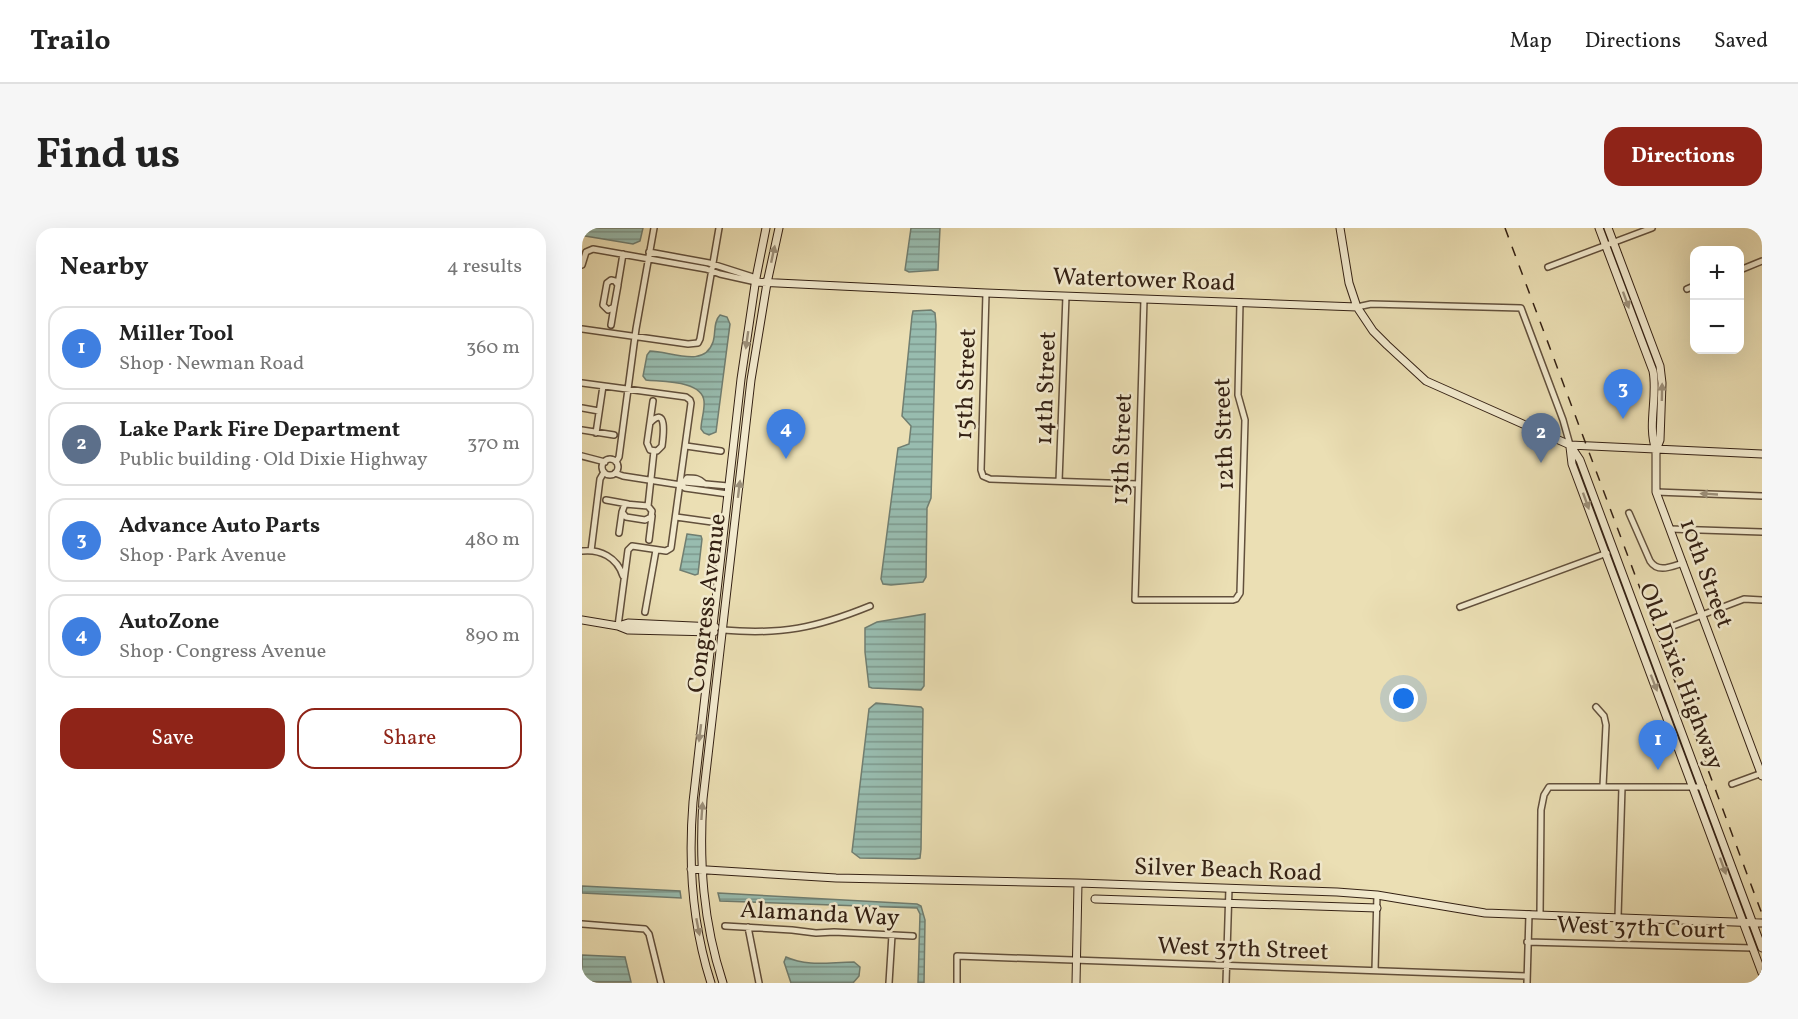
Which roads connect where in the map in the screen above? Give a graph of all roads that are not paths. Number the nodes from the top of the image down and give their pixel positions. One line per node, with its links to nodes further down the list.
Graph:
1 (654, 228): 12 (street)
2 (719, 228): 14 (street)
3 (766, 228): 19 (street, Congress Avenue)
4 (778, 228): 20 (street, Congress Avenue, one-way to 4)
5 (1340, 228): 29 (street)
6 (1599, 228): 10 (street, 10th Street)
7 (1608, 228): 9 (street, 10th Street)
8 (1652, 228): 9 (street)
9 (1614, 243): 10 (street); 45 (street, 10th Street, one-way to 9)
10 (1606, 245): 16 (street); 45 (street, 10th Street, one-way to 45)
11 (623, 254): 12 (street); 15 (street); 21 (street)
12 (649, 255): 14 (street); 18 (street); 32 (street)
13 (1762, 261): 17 (street)
14 (713, 264): 18 (street); 19 (street)
15 (582, 265)
16 (1548, 267)
17 (1744, 268)
18 (712, 271): 19 (street); 32 (street)
19 (756, 280): 20 (street); 58 (street, Congress Avenue, one-way to 58)
20 (766, 283): 24 (street, Watertower Road); 92 (street, Congress Avenue, one-way to 20)
21 (618, 285): 28 (street); 28 (street)
22 (1690, 288): 23 (street)
23 (1687, 289)
24 (986, 293): 25 (street, Watertower Road); 55 (street, 15th Street)
25 (1066, 296): 26 (street, Watertower Road); 55 (street, 14th Street)
26 (1144, 299): 27 (street, Watertower Road); 57 (street, 13th Street)
27 (1240, 302): 29 (street, Watertower Road); 82 (street, 12th Street)
28 (614, 307): 30 (street)
29 (1357, 307): 43 (street); 43 (street, Watertower Road)
30 (611, 325)
31 (582, 329): 32 (street)
32 (635, 337): 35 (street)
33 (582, 383): 34 (street)
34 (603, 386): 35 (street); 38 (street)
35 (628, 389): 44 (street); 51 (street)
36 (653, 401): 39 (street)
37 (582, 408): 38 (street)
38 (600, 411): 41 (street)
39 (650, 423): 46 (street); 46 (street)
40 (582, 430): 41 (street)
41 (596, 433): 42 (street)
42 (615, 435)
43 (1570, 445): 45 (street); 74 (street, Old Dixie Highway); 77 (street, Old Dixie Highway, one-way to 77)
44 (686, 446): 47 (street); 56 (street)
45 (1656, 450): 48 (street); 59 (street, 10th Street)
46 (654, 451): 54 (street)
47 (721, 451)
48 (1762, 454)
49 (582, 456): 50 (street)
50 (605, 462): 51 (street); 52 (street)
51 (616, 462): 53 (street)
52 (604, 472): 53 (street); 76 (street)
53 (615, 473): 54 (street)
54 (651, 480): 56 (street); 63 (street)
55 (1059, 481): 57 (street)
56 (682, 483): 58 (street); 58 (street); 67 (street)
57 (1138, 484): 82 (street, 13th Street)
58 (728, 490): 91 (street, Congress Avenue)
59 (1656, 492): 60 (street, one-way to 59); 69 (street, 10th Street)
60 (1762, 496)
61 (606, 500): 62 (street)
62 (628, 504): 63 (street); 64 (street)
63 (648, 506): 66 (street)
64 (622, 512): 66 (street); 71 (street)
65 (1629, 513): 79 (street)
66 (652, 514): 72 (street)
67 (676, 517): 68 (street); 73 (street)
68 (712, 522)
69 (1670, 529): 70 (street); 79 (street, 10th Street)
70 (1762, 532)
71 (619, 533)
72 (649, 540)
73 (656, 550): 78 (street); 86 (street)
74 (1614, 550): 77 (street); 99 (street, Old Dixie Highway)
75 (582, 551): 76 (street)
76 (591, 551): 80 (street)
77 (1605, 553): 85 (street); 98 (street, Old Dixie Highway, one-way to 98)
78 (626, 561): 80 (street); 81 (street)
79 (1683, 563): 87 (street, 10th Street)
80 (618, 565): 81 (street)
81 (623, 585): 89 (street)
82 (1134, 600)
83 (1762, 600): 87 (street)
84 (870, 606): 92 (street)
85 (1460, 607)
86 (645, 612)
87 (1702, 615): 90 (street); 94 (street, 10th Street)
88 (582, 620): 89 (street)
89 (618, 626): 91 (street)
90 (1673, 626)
91 (712, 629): 92 (street); 100 (street, Congress Avenue, one-way to 100)
92 (723, 630): 101 (street, Congress Avenue, one-way to 92)
93 (1596, 707): 96 (street)
94 (1762, 774): 95 (street)
95 (1732, 784)
96 (1603, 786): 97 (street); 109 (street)
97 (1622, 787): 98 (street); 110 (street)
98 (1694, 787): 99 (street); 111 (street, Old Dixie Highway, one-way to 111)
99 (1703, 787): 111 (street, Old Dixie Highway)
100 (691, 869): 101 (street, Silver Beach Road); 127 (street, Congress Avenue, one-way to 127)
101 (701, 870): 102 (street, Silver Beach Road); 128 (street, Congress Avenue)
102 (1078, 883): 103 (street, Silver Beach Road); 121 (street)
103 (1229, 888): 104 (street, Silver Beach Road); 106 (street)
104 (1377, 895): 107 (street); 108 (street, Silver Beach Road)
105 (1095, 898): 106 (street, Silver Beach Road)
106 (1228, 904): 107 (street, Silver Beach Road); 122 (street)
107 (1377, 908): 123 (street)
108 (1529, 914): 109 (street, Silver Beach Road); 118 (street)
109 (1540, 914): 110 (street, Silver Beach Road)
110 (1618, 917): 111 (street, Silver Beach Road)
111 (1748, 922): 112 (street, Silver Beach Road); 119 (street); 120 (street)
112 (1762, 923)
113 (582, 924): 126 (street)
114 (725, 926): 115 (street, Alamanda Way)
115 (748, 927): 116 (street, Alamanda Way); 129 (street)
116 (892, 935): 117 (street, Alamanda Way); 130 (street)
117 (913, 936)
118 (1527, 942): 119 (street, West 37th Court); 125 (street)
119 (1753, 948): 124 (street)
120 (1762, 948)
121 (1076, 960): 122 (street, West 37th Street); 131 (street, West 37th Street); 132 (street)
122 (1227, 965): 123 (street, West 37th Street); 133 (street)
123 (1375, 970): 125 (street, West 37th Street)
124 (1762, 973)
125 (1527, 980)
126 (661, 983)
127 (711, 983)
128 (723, 983)
129 (759, 983)
130 (889, 983)
131 (957, 983)
132 (1076, 983)
133 (1226, 983)

